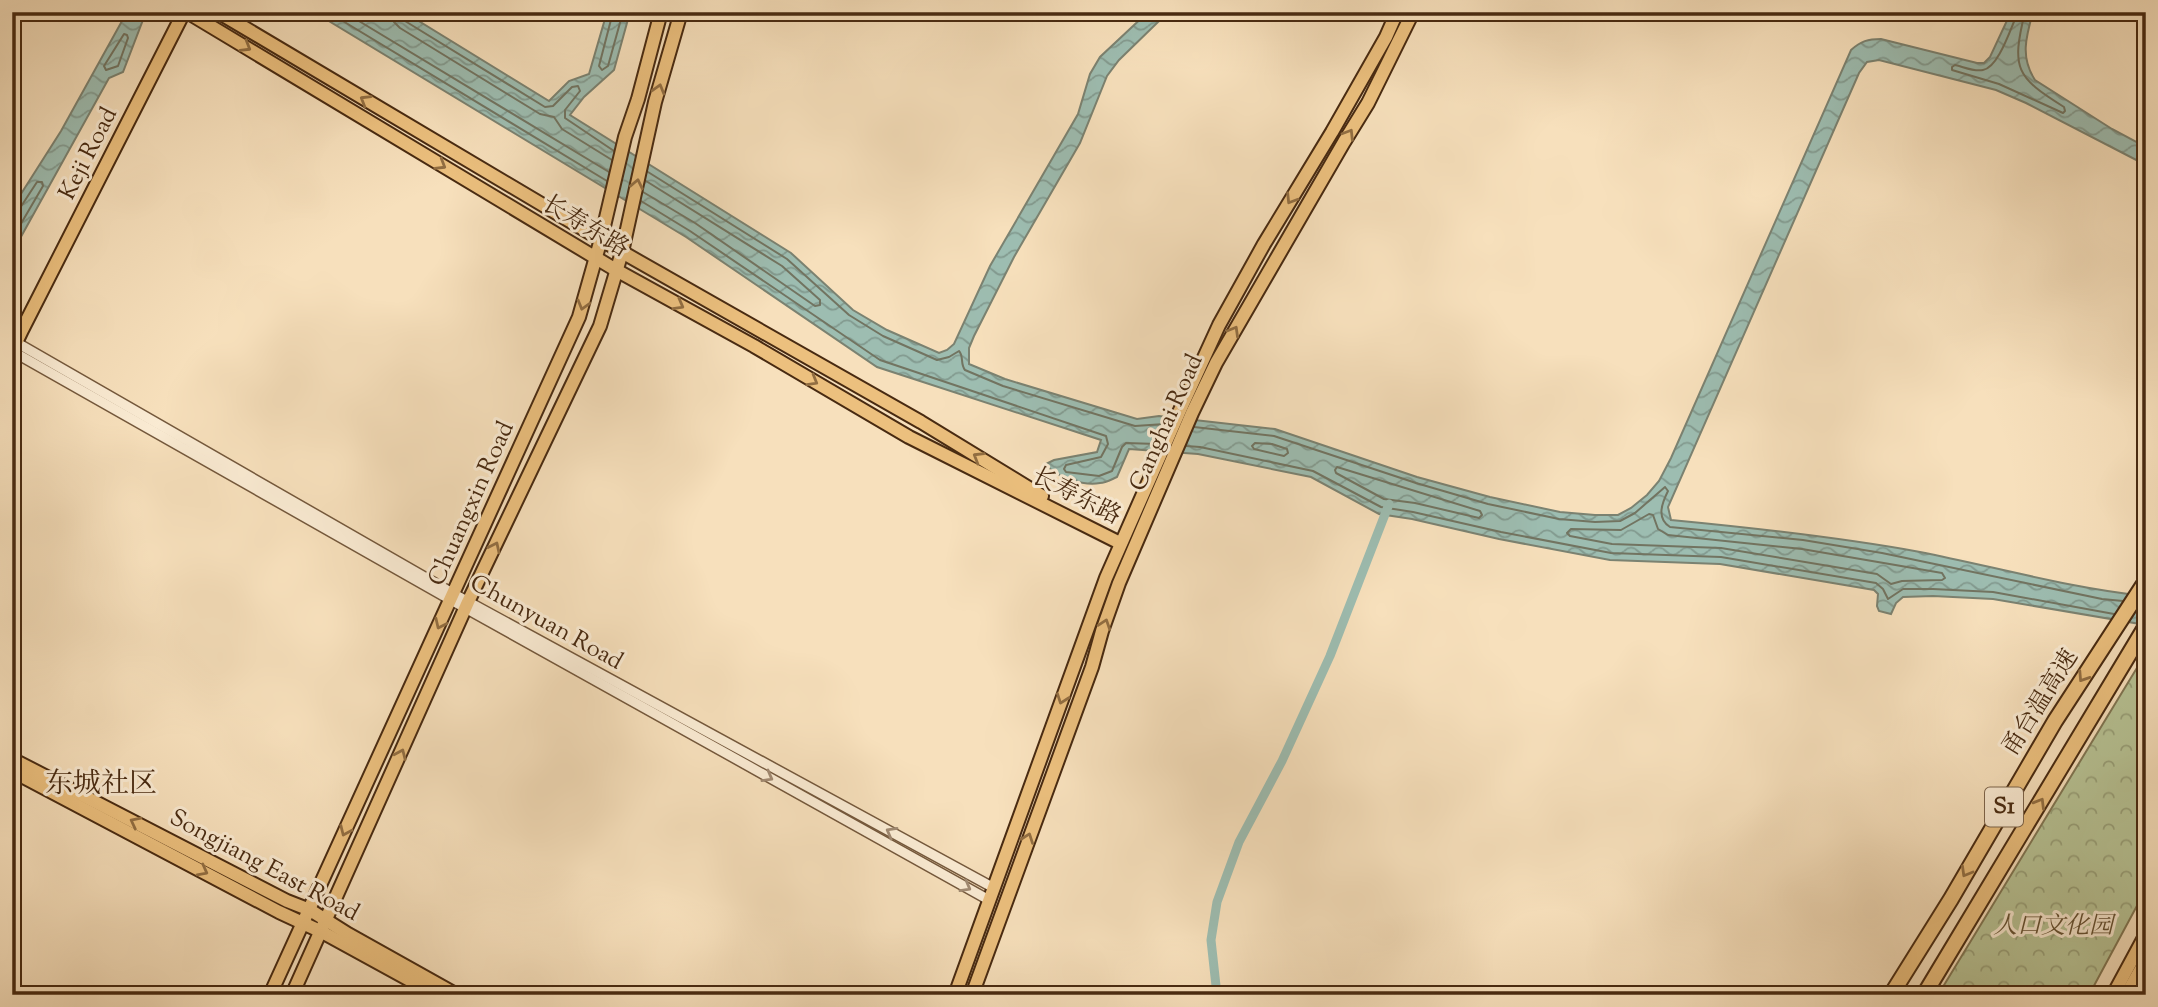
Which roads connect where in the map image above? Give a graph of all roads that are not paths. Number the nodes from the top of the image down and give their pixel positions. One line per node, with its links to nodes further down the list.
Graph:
1 (186, 12): 9 (main road, 长寿东路, one-way to 9); 11 (main road, Keji Road)
2 (218, 12): 7 (main road, 长寿东路, one-way to 2)
3 (662, 12): 7 (main road, Chuangxin Road)
4 (681, 12): 8 (main road, Chuangxin Road, one-way to 4)
5 (1397, 12): 12 (main road, one-way to 12)
6 (1413, 12): 12 (main road, Canghai Road, one-way to 6)
7 (601, 239): 8 (main road, 长寿东路); 9 (main road, Chuangxin Road)
8 (622, 252): 10 (main road, Chuangxin Road); 14 (main road, 长寿东路, one-way to 8)
9 (596, 258): 10 (main road, 长寿东路); 16 (main road, Chuangxin Road, one-way to 16)
10 (616, 271): 14 (main road, 长寿东路, one-way to 14); 17 (main road, Chuangxin Road, one-way to 10)
11 (13, 341): 16 (street, Chunyuan Road)
12 (1186, 411): 13 (main road, Canghai Road)
13 (1166, 458): 14 (main road, Canghai Road); 32 (main road, Canghai Road, one-way to 13)
14 (1120, 543): 21 (main road, Canghai Road, one-way to 21)
15 (2144, 584): 33 (highway, 甬台温高速 / S1, one-way to 33)
16 (453, 597): 17 (street, Chunyuan Road); 22 (main road, Chuangxin Road, one-way to 22)
17 (467, 605): 21 (street, Chunyuan Road); 24 (main road, Chuangxin Road, one-way to 17)
18 (2146, 626): 34 (highway, 甬台温高速 / S1, one-way to 18)
19 (12, 759): 22 (main road, Songjiang East Road, one-way to 19)
20 (12, 771): 23 (main road, Songjiang East Road, one-way to 23)
21 (992, 894): 31 (main road, Canghai Road)
22 (310, 910): 23 (main road, Chuangxin Road); 24 (main road, Songjiang East Road)
23 (303, 923): 24 (main road, Songjiang East Road); 27 (main road, Chuangxin Road)
24 (325, 926): 28 (main road, Chuangxin Road); 29 (main road, Songjiang East Road); 30 (main road, Songjiang East Road)
25 (2146, 934): 35 (main road)
26 (2146, 960): 36 (main road)
27 (270, 995)
28 (292, 995)
29 (437, 995)
30 (457, 995)
31 (955, 995)
32 (972, 995)
33 (1891, 995)
34 (1924, 995)
35 (2113, 995)
36 (2126, 995)

